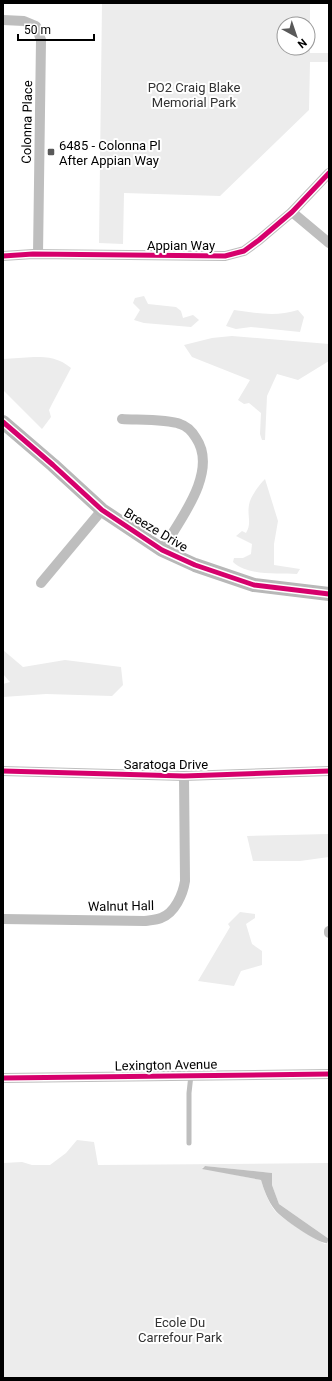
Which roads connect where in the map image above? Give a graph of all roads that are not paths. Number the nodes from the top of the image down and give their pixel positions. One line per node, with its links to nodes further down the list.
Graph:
1 (3, 20): 5 (street, Colonna Place)
2 (329, 173): 3 (street, Appian Way)
3 (292, 212): 4 (street); 5 (street, Appian Way)
4 (329, 243)
5 (38, 254): 6 (street, Appian Way)
6 (3, 256)
7 (122, 419): 10 (street)
8 (3, 422): 9 (street, Breeze Drive)
9 (102, 510): 10 (street, Breeze Drive); 11 (street)
10 (162, 550): 12 (street, Breeze Drive)
11 (42, 583)
12 (329, 594)
13 (3, 771): 15 (street, Saratoga Drive)
14 (329, 771): 15 (street, Saratoga Drive)
15 (184, 776): 16 (street, Walnut Hall)
16 (3, 919)
17 (329, 1074): 18 (street, Lexington Avenue)
18 (191, 1076): 19 (street, Lexington Avenue); 20 (lane)
19 (3, 1078)
20 (189, 1143)

